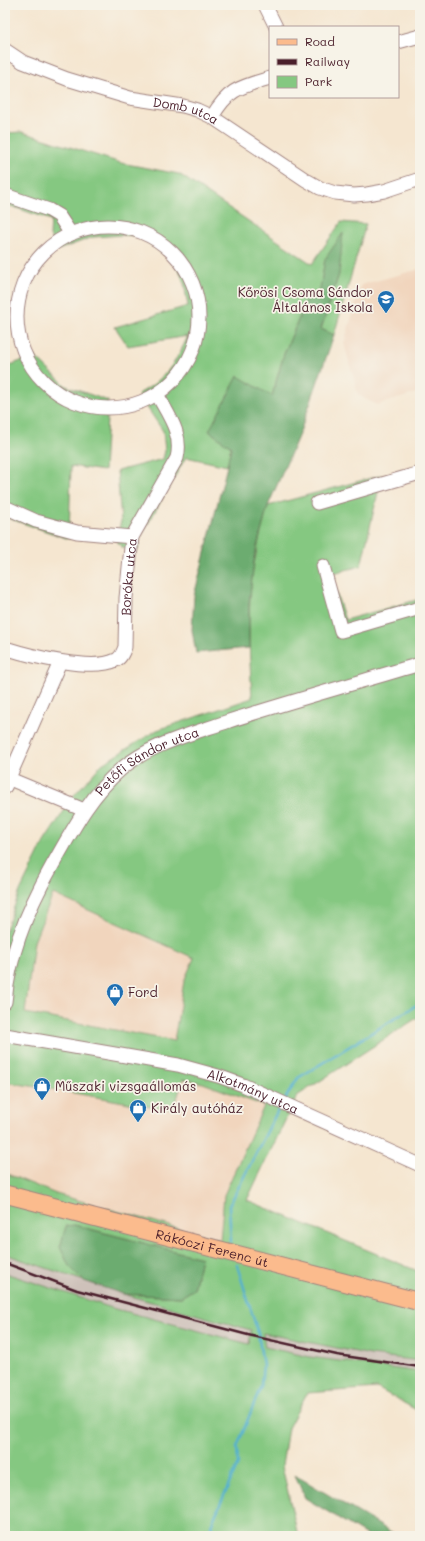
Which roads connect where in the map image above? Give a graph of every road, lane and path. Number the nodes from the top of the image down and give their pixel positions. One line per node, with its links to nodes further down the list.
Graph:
1 (265, 5): 2 (street)
2 (276, 26)
3 (420, 36): 4 (street)
4 (399, 42)
5 (5, 50): 7 (street, Domb utca)
6 (269, 78): 7 (street)
7 (212, 117): 8 (street, Domb utca)
8 (420, 179)
9 (5, 195): 10 (street)
10 (71, 234): 11 (street); 11 (street)
11 (157, 394): 15 (street, Boróka utca)
12 (420, 473): 13 (street)
13 (317, 503)
14 (5, 507): 15 (street)
15 (132, 537): 19 (street, Boróka utca)
16 (323, 566): 17 (street)
17 (420, 608)
18 (5, 648): 19 (street, Boróka utca)
19 (60, 662): 21 (street)
20 (420, 664): 22 (street, Petőfi Sándor utca)
21 (6, 780): 22 (street)
22 (84, 810): 23 (street, Petőfi Sándor utca)
23 (5, 1002)
24 (5, 1035): 25 (street, Alkotmány utca)
25 (420, 1165)
26 (5, 1194): 27 (main road, Rákóczi Ferenc út)
27 (420, 1302)

